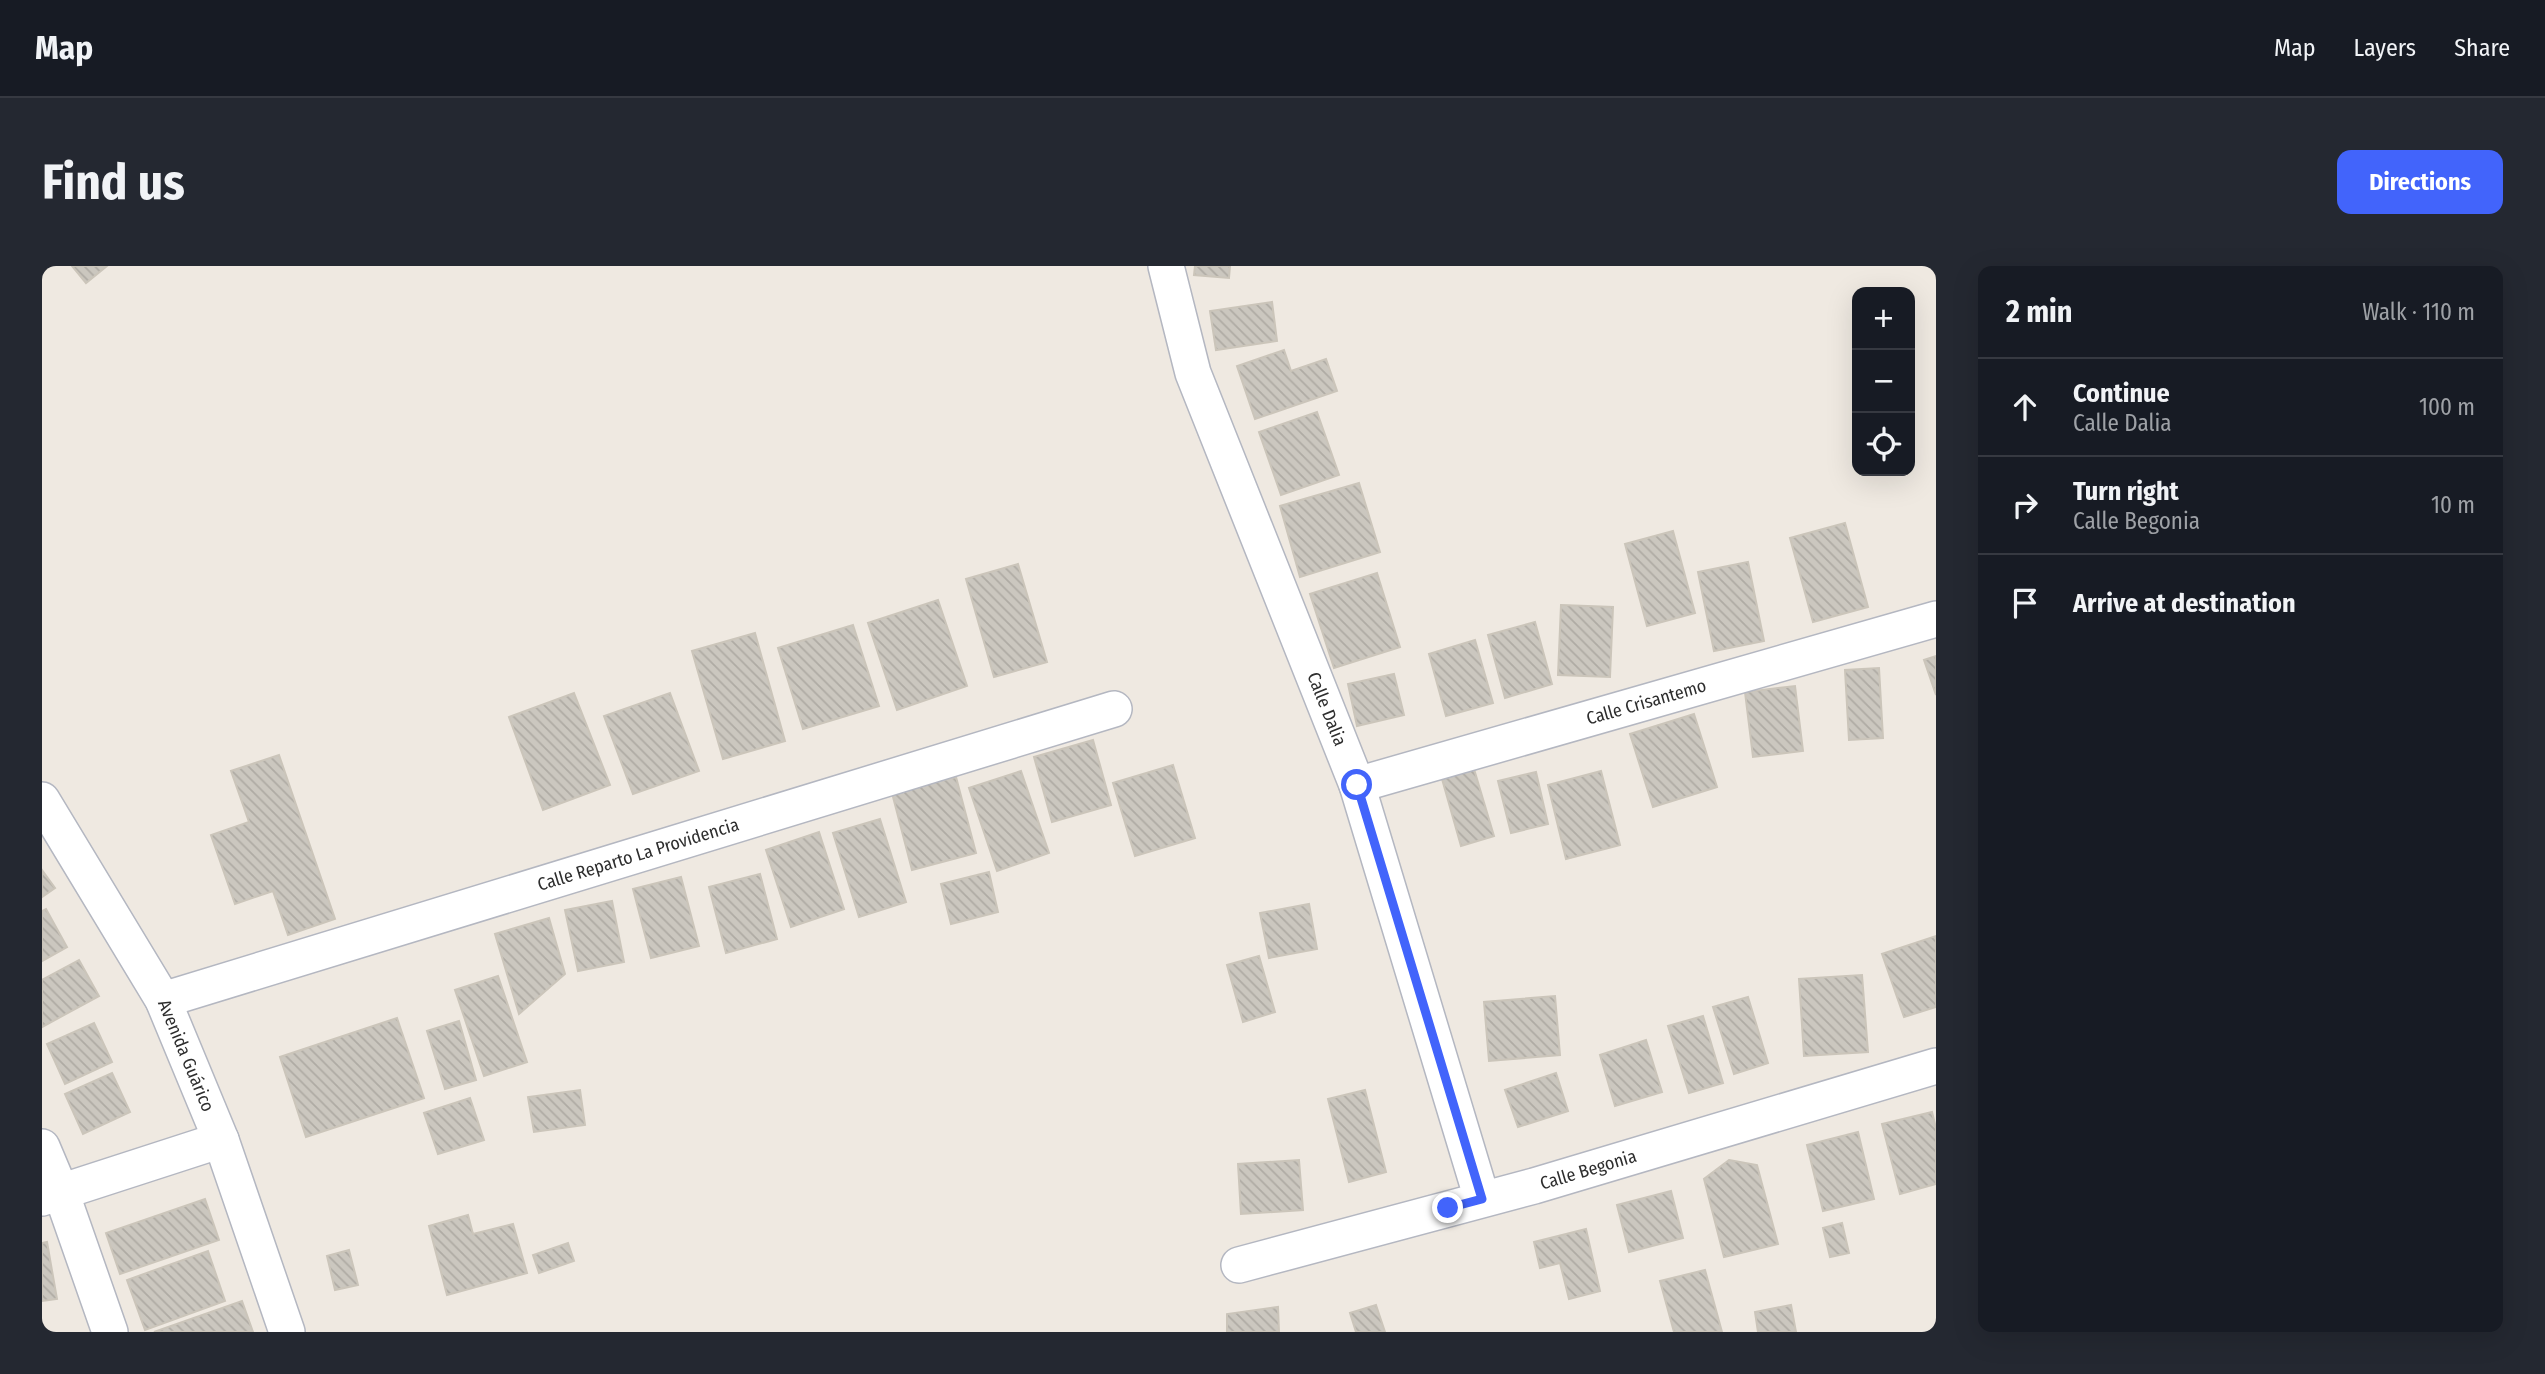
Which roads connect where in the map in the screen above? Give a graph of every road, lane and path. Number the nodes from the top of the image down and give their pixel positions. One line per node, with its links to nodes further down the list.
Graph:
1 (1166, 266): 4 (street, Calle Dalia)
2 (1936, 619): 4 (street, Calle Crisantemo)
3 (1114, 709): 6 (street, Calle Reparto La Providencia)
4 (1357, 785): 11 (street, Calle Dalia)
5 (42, 800): 6 (street, Avenida Guárico)
6 (163, 1000): 8 (street, Avenida Guárico)
7 (1936, 1066): 11 (street, Calle Begonia)
8 (221, 1140): 10 (street); 14 (street, Avenida Guárico)
9 (42, 1147): 10 (street)
10 (51, 1195): 13 (street)
11 (1482, 1199): 12 (street, Calle Begonia)
12 (1239, 1265)
13 (110, 1332)
14 (287, 1332)

